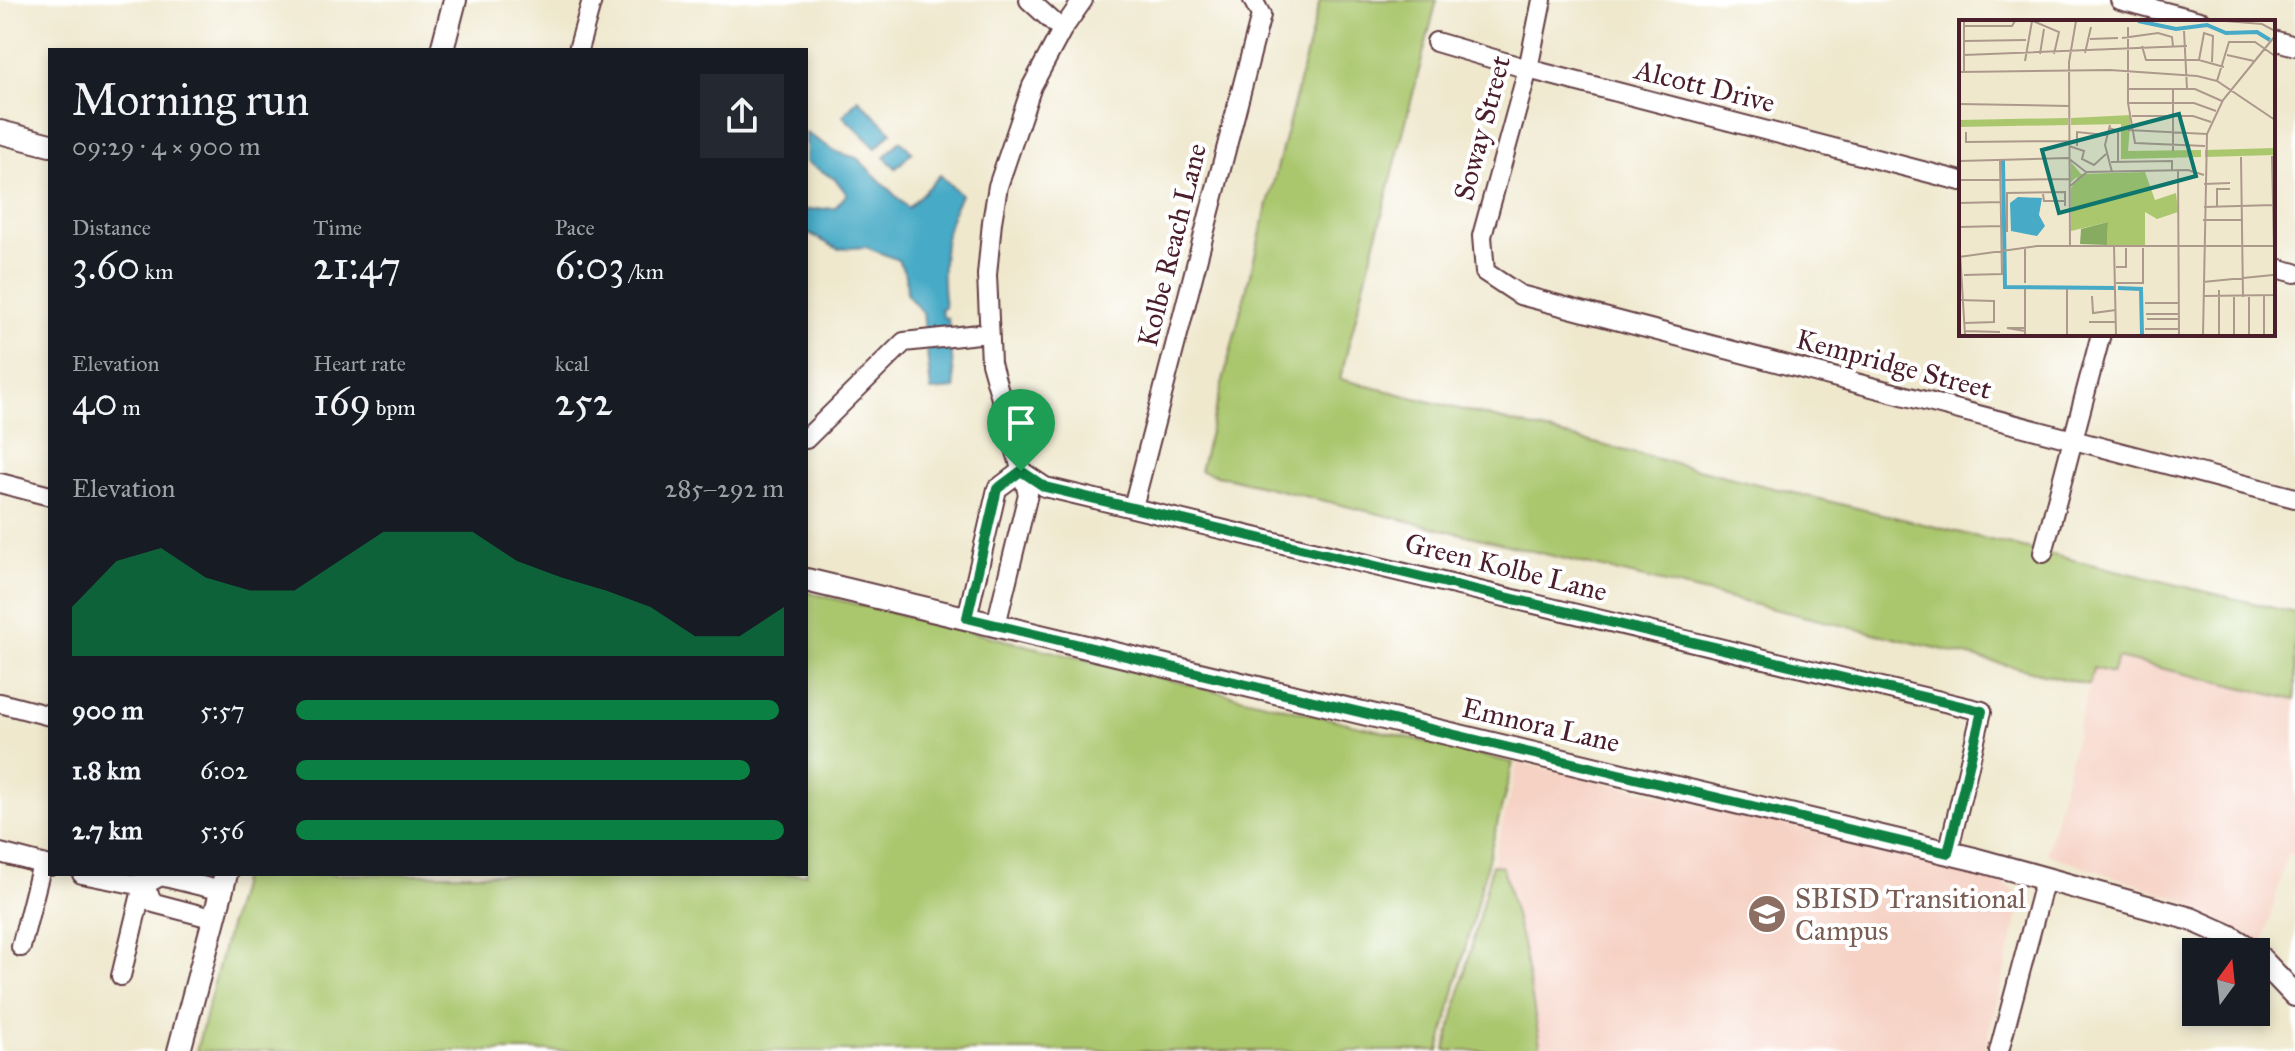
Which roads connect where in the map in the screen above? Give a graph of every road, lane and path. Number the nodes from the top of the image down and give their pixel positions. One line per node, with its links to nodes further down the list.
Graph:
1 (455, 0): 13 (street)
2 (592, 0): 14 (street)
3 (1029, 0): 9 (street)
4 (1083, 0): 9 (street)
5 (1253, 0): 30 (street, Kolbe Reach Lane)
6 (1542, 0): 15 (street, Soway Street)
7 (2120, 0): 8 (street)
8 (2192, 15)
9 (1062, 30): 22 (street)
10 (2275, 41): 12 (street)
11 (1436, 42): 15 (street, Alcott Drive)
12 (2295, 46)
13 (443, 48)
14 (579, 48)
15 (1528, 69): 18 (street, Alcott Drive); 20 (street, Soway Street)
16 (0, 132): 17 (street)
17 (48, 144)
18 (1959, 180)
19 (2275, 268): 21 (street)
20 (1485, 272): 25 (street, Kempridge Street)
21 (2295, 273)
22 (988, 333): 24 (street); 26 (street)
23 (2100, 336): 25 (street)
24 (808, 437)
25 (2072, 440): 29 (street, Kempridge Street); 31 (street)
26 (1021, 471): 30 (street, Green Kolbe Lane); 33 (street); 34 (street)
27 (0, 483): 28 (street)
28 (48, 495)
29 (2295, 498)
30 (1133, 507): 38 (street, Green Kolbe Lane)
31 (2043, 553)
32 (808, 580): 33 (street, Emnora Lane)
33 (967, 618): 34 (street, Emnora Lane)
34 (996, 625): 38 (street, Emnora Lane)
35 (0, 703): 36 (street)
36 (48, 715)
37 (0, 853): 39 (street)
38 (1948, 853): 41 (street, Emnora Lane)
39 (46, 865): 46 (street)
40 (103, 876): 42 (street)
41 (2045, 879): 45 (street, Emnora Lane); 51 (street)
42 (144, 880): 43 (street); 44 (street); 48 (street)
43 (224, 882): 44 (street)
44 (215, 919): 50 (street)
45 (2232, 938)
46 (21, 947)
47 (2270, 969): 49 (street, Emnora Lane)
48 (121, 976)
49 (2295, 995)
50 (179, 1051)
51 (1999, 1051)

